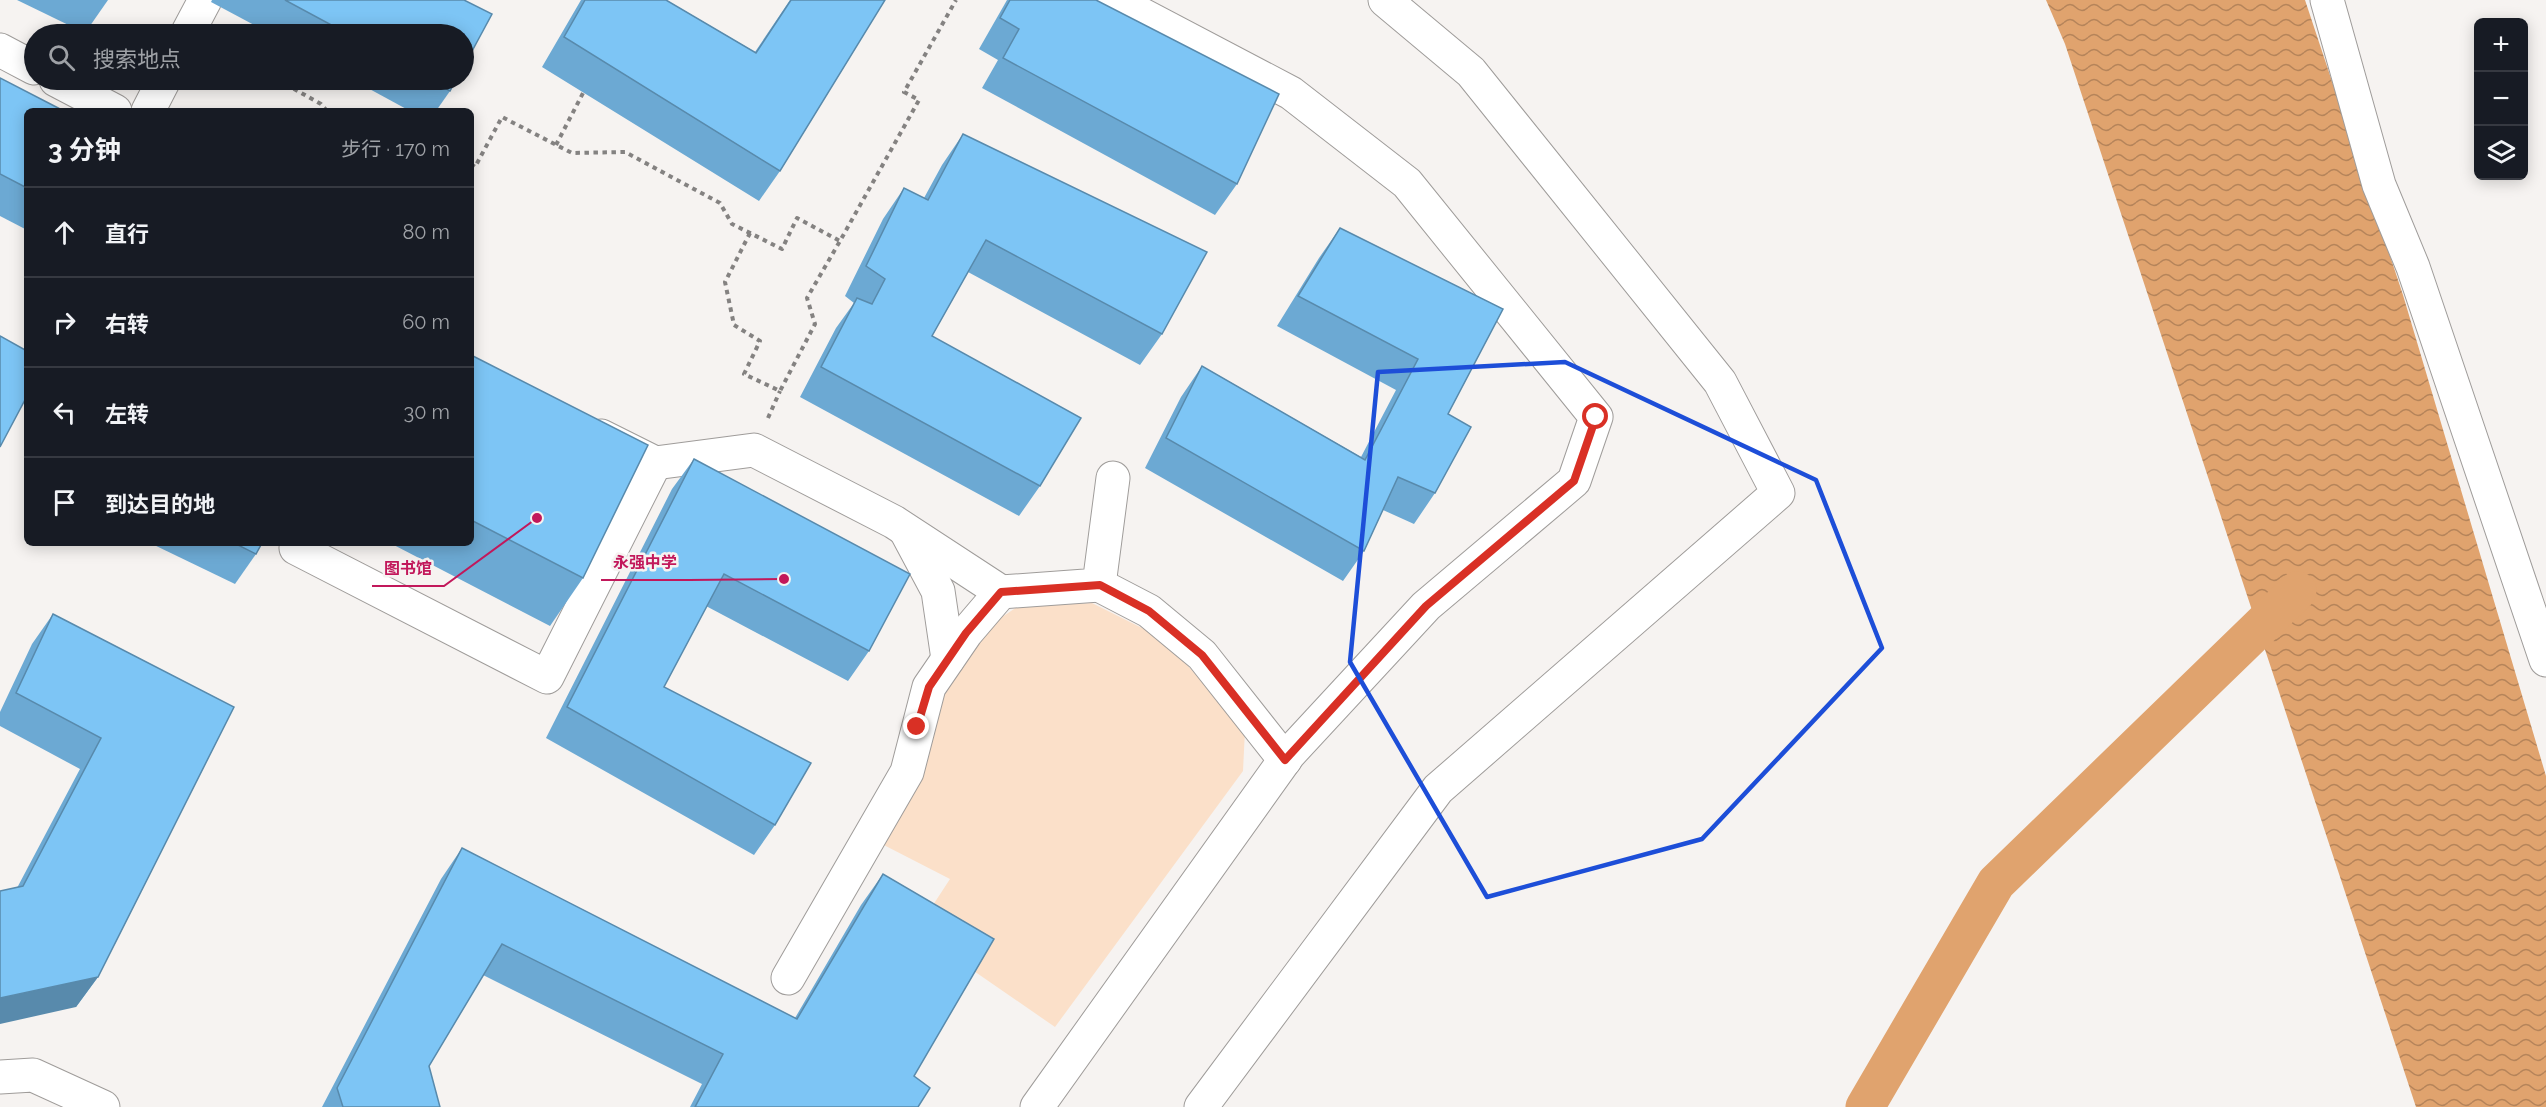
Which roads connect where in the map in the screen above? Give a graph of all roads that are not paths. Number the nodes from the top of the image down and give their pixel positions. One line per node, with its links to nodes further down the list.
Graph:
1 (205, 0): 5 (street)
2 (1114, 0): 21 (street)
3 (1385, 0): 26 (street)
4 (2327, 0): 20 (street)
5 (192, 24)
6 (0, 50): 7 (street)
7 (24, 63)
8 (75, 90): 10 (street)
9 (159, 90): 11 (street)
10 (109, 108)
11 (150, 108)
12 (573, 422): 13 (street)
13 (655, 463): 15 (street); 16 (street)
14 (1113, 478): 17 (street)
15 (905, 530): 18 (street); 19 (street)
16 (297, 546)
17 (1100, 585): 18 (street); 21 (street)
18 (1001, 592): 19 (street)
19 (948, 659): 22 (street)
20 (2546, 660)
21 (1285, 760): 25 (street)
22 (788, 978)
23 (0, 1077): 24 (street)
24 (104, 1107)
25 (1038, 1107)
26 (1201, 1107)

